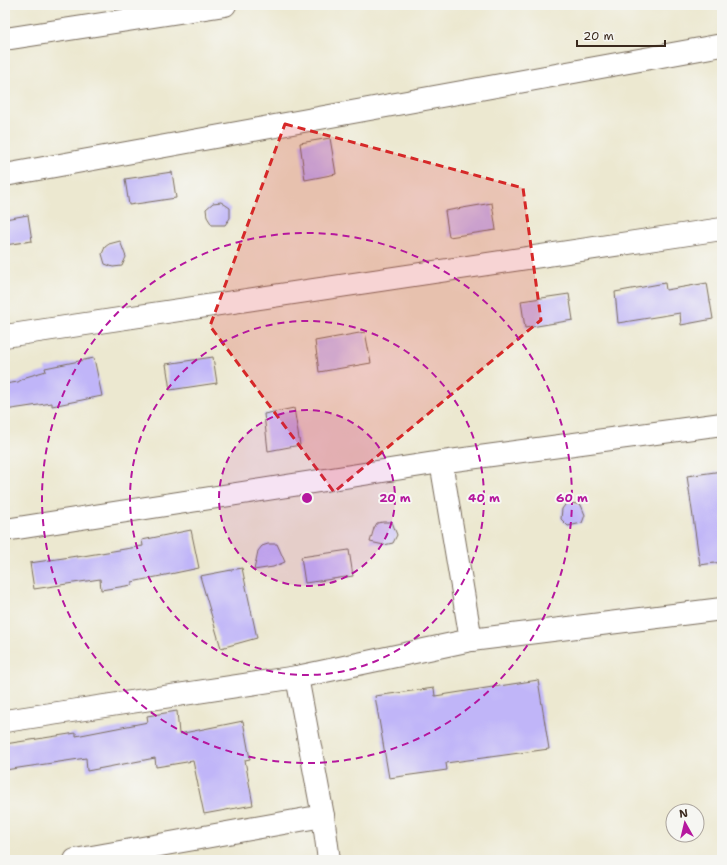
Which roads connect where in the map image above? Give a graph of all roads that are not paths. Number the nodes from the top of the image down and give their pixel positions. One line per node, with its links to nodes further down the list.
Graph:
1 (225, 5): 2 (street)
2 (5, 39)
3 (722, 44): 4 (street)
4 (5, 175)
5 (722, 229): 6 (street)
6 (5, 336)
7 (722, 424): 8 (street)
8 (441, 462): 9 (street); 11 (street)
9 (5, 530)
10 (722, 609): 11 (street)
11 (472, 640): 12 (street)
12 (297, 677): 13 (street); 14 (street)
13 (5, 721)
14 (323, 816): 15 (street); 16 (street)
15 (75, 860)
16 (329, 860)

